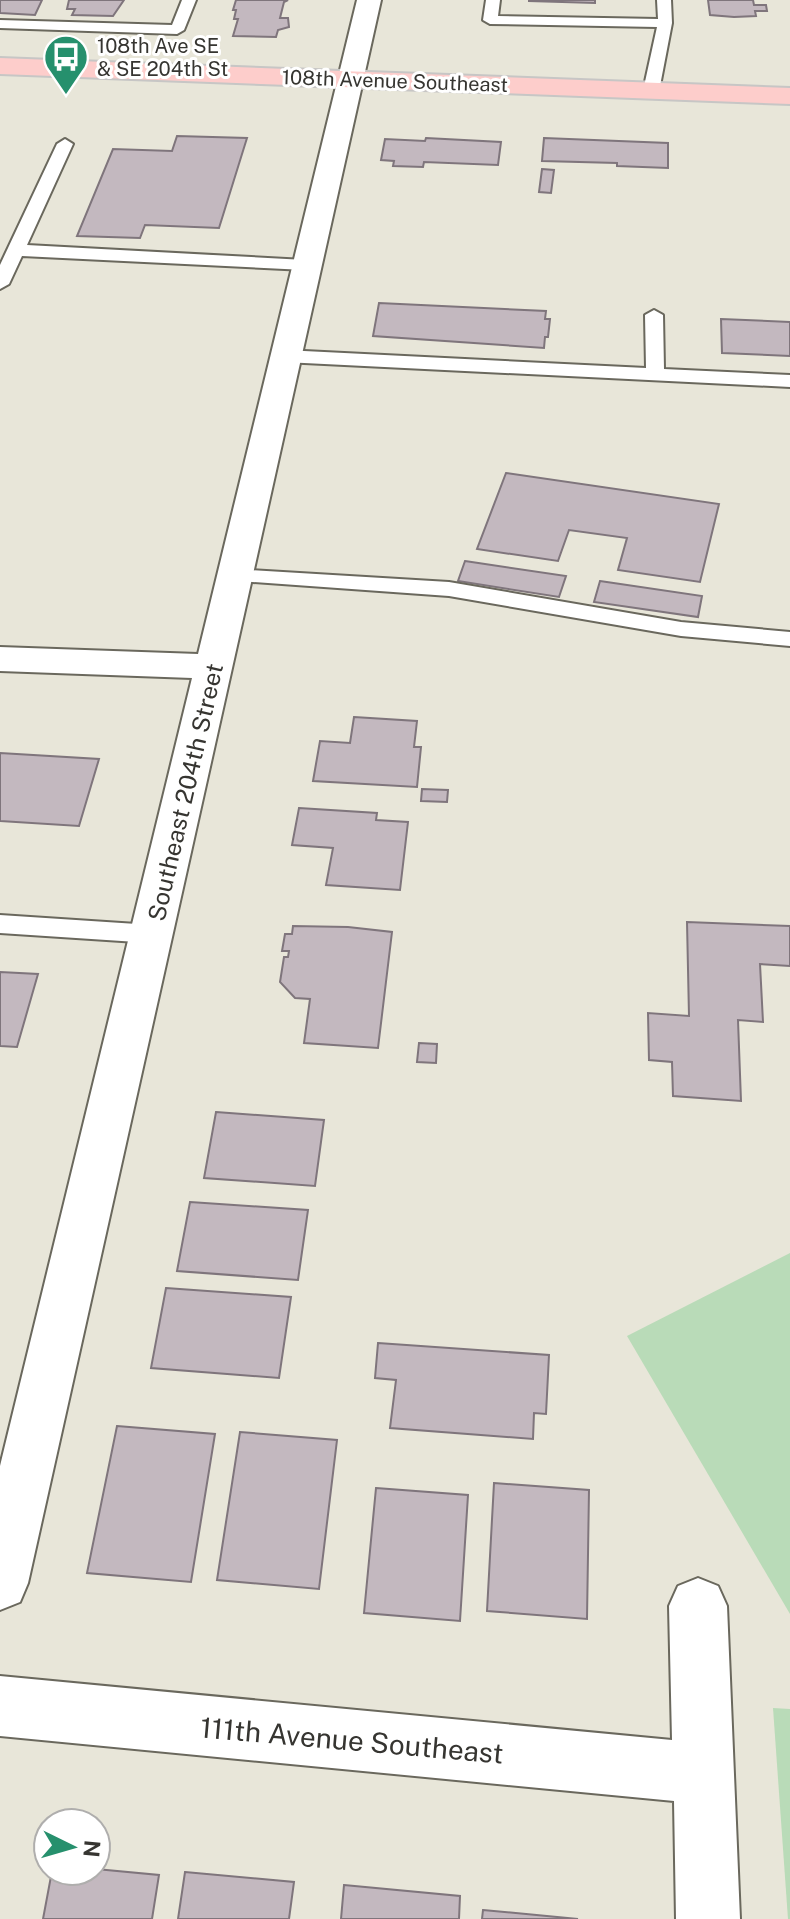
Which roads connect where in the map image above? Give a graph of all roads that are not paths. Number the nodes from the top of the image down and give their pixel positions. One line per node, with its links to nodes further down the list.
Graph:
1 (189, 0): 6 (lane)
2 (369, 0): 8 (street, Southeast 204th Street)
3 (493, 0): 5 (lane)
4 (664, 0): 5 (lane)
5 (665, 23): 9 (lane)
6 (0, 24)
7 (0, 66): 8 (main road, 108th Avenue Southeast)
8 (349, 79): 9 (main road, 108th Avenue Southeast); 13 (street, Southeast 204th Street)
9 (651, 91): 10 (main road, 108th Avenue Southeast)
10 (790, 96)
11 (65, 144): 12 (lane)
12 (16, 250): 13 (lane); 14 (lane)
13 (305, 265): 16 (street, Southeast 204th Street)
14 (0, 284)
15 (654, 315): 17 (lane)
16 (284, 356): 17 (lane); 19 (street, Southeast 204th Street)
17 (655, 374): 18 (lane)
18 (790, 381)
19 (233, 575): 20 (lane); 22 (street, Southeast 204th Street)
20 (790, 639)
21 (0, 659): 22 (street)
22 (215, 667): 24 (street, Southeast 204th Street)
23 (0, 924): 24 (lane)
24 (152, 934): 25 (street, Southeast 204th Street)
25 (0, 1583)
26 (698, 1606): 28 (street)
27 (0, 1706): 28 (street, 111th Avenue Southeast)
28 (703, 1773): 29 (street)
29 (708, 1919)

